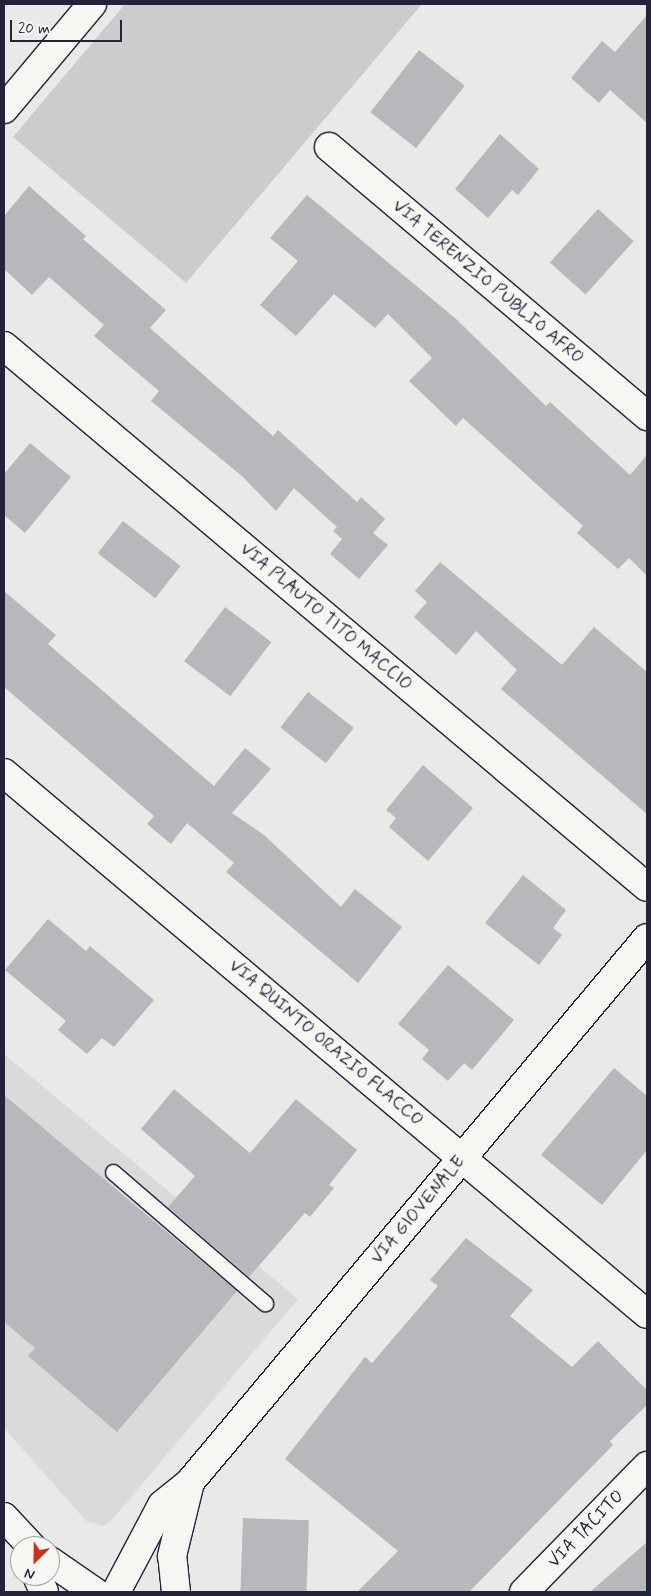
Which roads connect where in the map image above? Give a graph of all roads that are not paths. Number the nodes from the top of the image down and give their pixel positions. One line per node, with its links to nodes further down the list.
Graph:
1 (92, 4): 2 (street)
2 (4, 109)
3 (329, 148): 5 (street, VIA TERENZIO PUBLIO AFRO)
4 (4, 346): 7 (street, VIA PLAUTO TITO MACCIO)
5 (647, 416)
6 (4, 773): 9 (street, VIA QUINTO ORAZIO FLACCO)
7 (647, 888)
8 (647, 938): 9 (street, VIA GIOVENALE)
9 (462, 1158): 12 (street, VIA QUINTO ORAZIO FLACCO); 14 (street, VIA GIOVENALE)
10 (113, 1172): 11 (lane)
11 (265, 1303)
12 (647, 1314)
13 (647, 1466): 21 (street, VIA TACITO)
14 (190, 1482): 19 (street, VIA GIOVENALE); 20 (street, VIA GIOVENALE)
15 (4, 1517): 16 (street)
16 (22, 1536)
17 (60, 1568): 18 (street)
18 (95, 1592)
19 (116, 1592)
20 (176, 1592)
21 (524, 1592)

